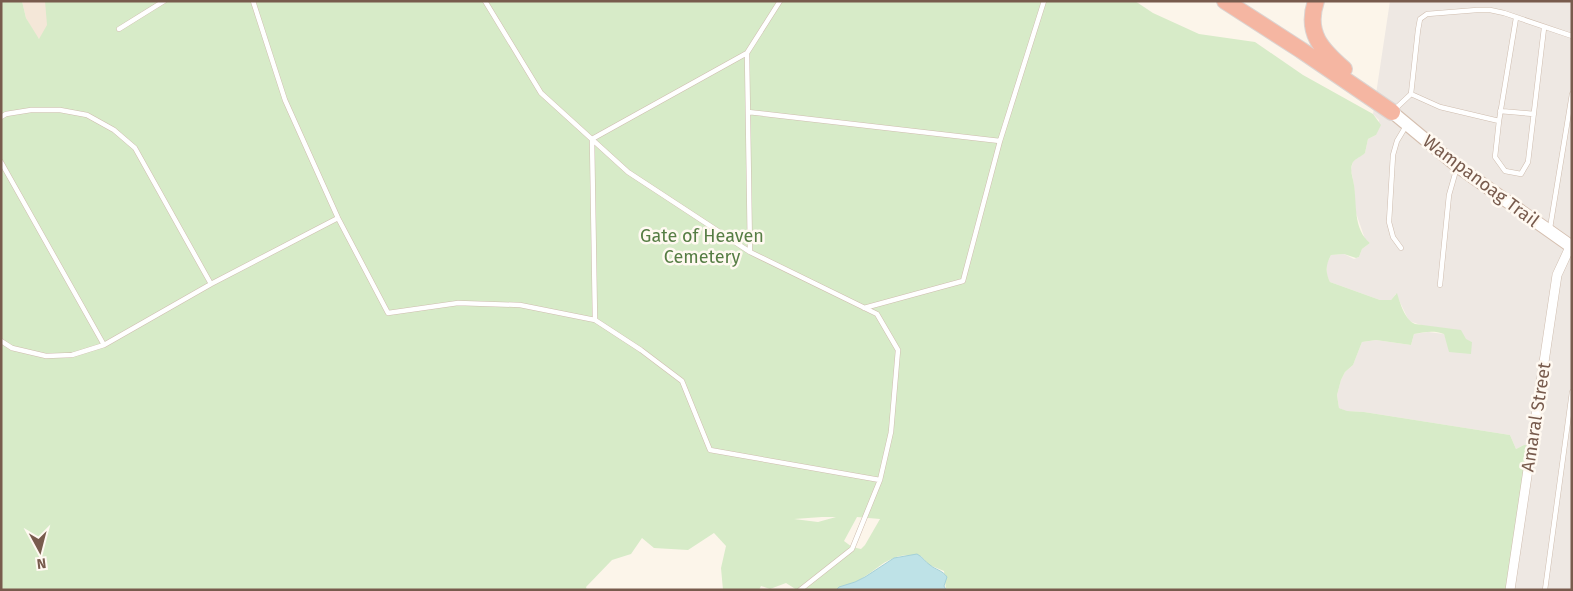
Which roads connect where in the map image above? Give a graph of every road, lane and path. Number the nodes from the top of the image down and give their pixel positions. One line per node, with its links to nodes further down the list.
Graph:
1 (164, 1): 9 (lane)
2 (253, 1): 28 (lane)
3 (485, 1): 24 (lane)
4 (780, 1): 12 (lane)
5 (1044, 1): 25 (lane)
6 (1225, 1): 17 (highway)
7 (1316, 1): 17 (highway)
8 (1516, 18): 10 (lane); 13 (lane); 15 (lane)
9 (119, 28)
10 (1544, 28): 11 (lane); 18 (lane)
11 (1572, 36)
12 (747, 53): 16 (lane); 24 (lane)
13 (1411, 94): 17 (lane); 20 (lane)
14 (1572, 94): 22 (lane)
15 (1500, 111): 18 (lane); 20 (lane)
16 (748, 112): 25 (lane); 32 (lane)
17 (1392, 112): 21 (main road, Wampanoag Trail)
18 (1534, 114): 20 (lane)
19 (1, 118): 33 (lane)
20 (1499, 121)
21 (1407, 124): 27 (main road, Wampanoag Trail); 31 (lane)
22 (1565, 133): 23 (lane); 29 (lane)
23 (1572, 137)
24 (592, 139): 32 (lane); 36 (lane)
25 (1000, 141): 35 (lane)
26 (1, 162): 38 (lane)
27 (1457, 166): 29 (main road, Wampanoag Trail); 34 (lane)
28 (338, 218): 33 (lane); 36 (lane)
29 (1549, 232): 30 (main road, Wampanoag Trail)
30 (1571, 247): 42 (street, Amaral Street)
31 (1400, 248)
32 (750, 252): 35 (lane)
33 (211, 284): 38 (lane)
34 (1440, 285)
35 (864, 308): 40 (lane)
36 (595, 320): 40 (lane)
37 (1, 341): 38 (lane)
38 (104, 345)
39 (1572, 392): 43 (lane)
40 (880, 480): 41 (lane)
41 (800, 590)
42 (1510, 590)
43 (1545, 590)

